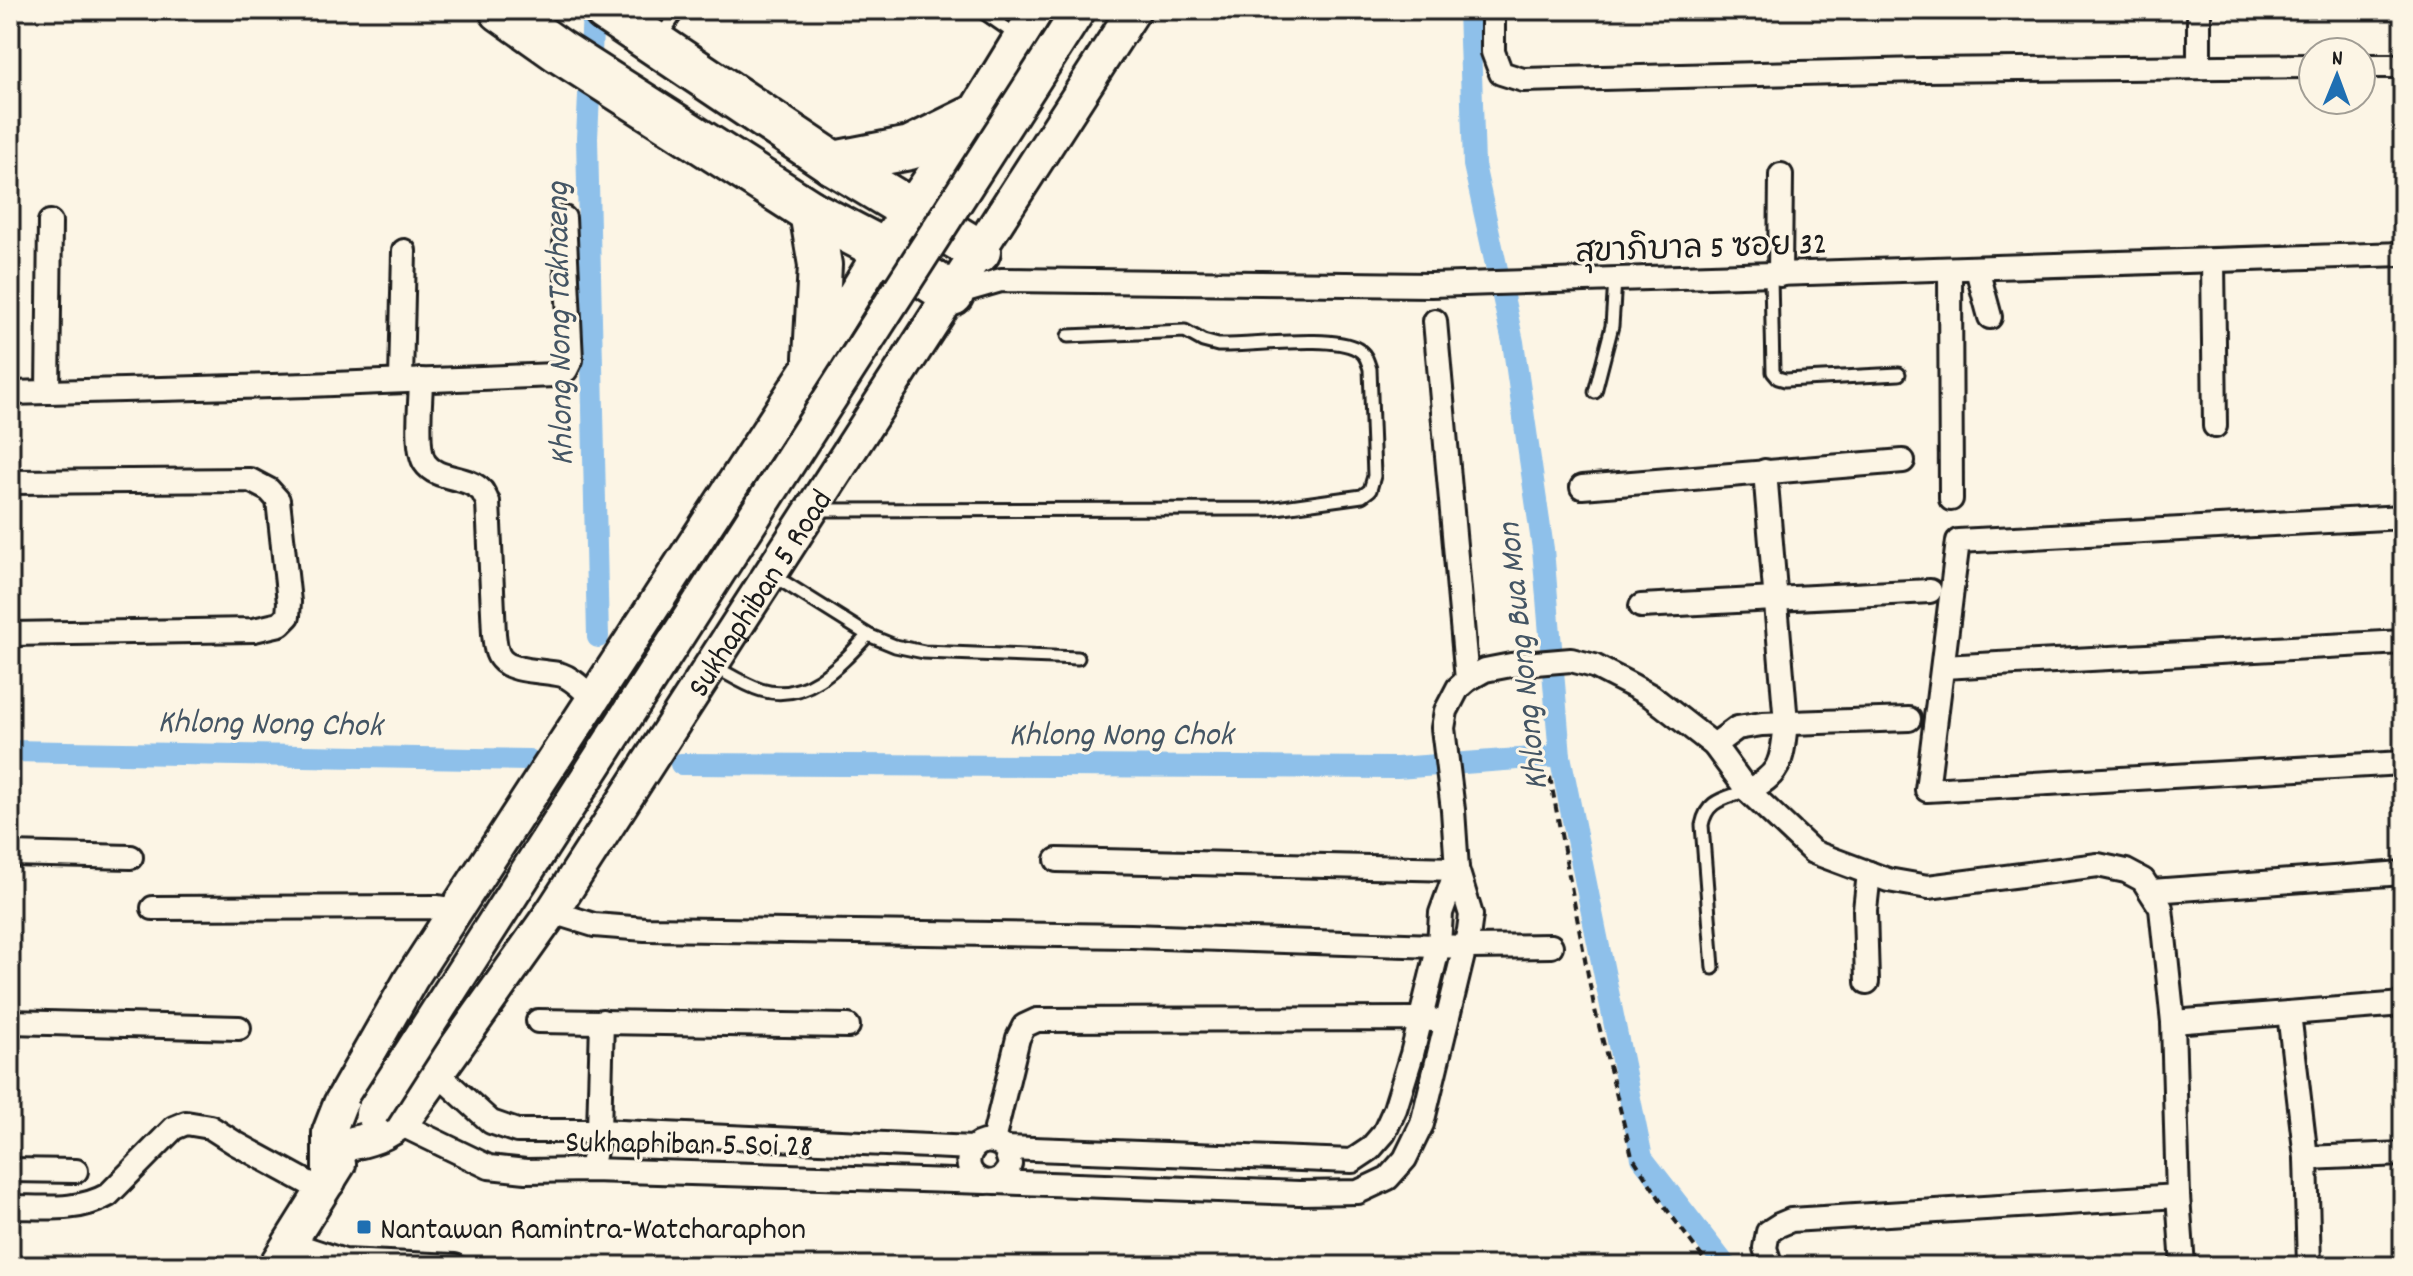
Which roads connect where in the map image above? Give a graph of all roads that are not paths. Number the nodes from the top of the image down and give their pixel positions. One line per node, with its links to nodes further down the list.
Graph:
1 (605, 10): 9 (highway)
2 (980, 10): 10 (lane)
3 (1037, 10): 10 (main road)
4 (1079, 10): 98 (main road, Sukhaphiban 5 Road, bridge)
5 (1134, 10): 19 (main road, Sukhaphiban 5 Road)
6 (1493, 10): 14 (street)
7 (2199, 10): 14 (street)
8 (504, 12): 17 (highway)
9 (662, 31): 15 (highway)
10 (1019, 37): 16 (main road)
11 (2297, 66): 14 (street)
12 (2377, 66): 13 (street)
13 (2403, 66)
14 (2199, 67)
15 (742, 102): 17 (highway); 18 (highway)
16 (966, 125): 18 (highway); 19 (main road); 21 (main road)
17 (711, 148): 22 (highway)
18 (833, 163): 21 (highway)
19 (1033, 166): 29 (main road, Sukhaphiban 5 Road)
20 (1781, 175): 32 (street)
21 (910, 210): 25 (main road); 29 (highway)
22 (811, 212): 25 (highway); 38 (highway)
23 (564, 218): 40 (street)
24 (50, 222): 41 (street)
25 (882, 249): 34 (highway); 38 (main road)
26 (404, 251): 40 (street)
27 (2403, 254): 28 (street, สุขาภิบาล 5 ซอย 32)
28 (2213, 261): 30 (street, สุขาภิบาล 5 ซอย 32); 45 (street)
29 (990, 265): 33 (street, สุขาภิบาล 5 ซอย 32); 34 (main road, Sukhaphiban 5 Road)
30 (1977, 269): 31 (street, สุขาภิบาล 5 ซอย 32); 35 (street)
31 (1950, 270): 32 (street, สุขาภิบาล 5 ซอย 32); 50 (street)
32 (1775, 276): 33 (street, สุขาภิบาล 5 ซอย 32); 39 (lane)
33 (1615, 280): 42 (lane)
34 (952, 294): 44 (main road, Sukhaphiban 5 Road)
35 (1990, 317)
36 (1435, 321): 63 (street)
37 (1068, 336): 51 (lane)
38 (815, 358): 44 (main road); 64 (main road)
39 (1899, 374)
40 (411, 380): 41 (street); 64 (street)
41 (48, 392): 43 (street)
42 (1595, 392)
43 (10, 393)
44 (887, 393): 51 (main road, Sukhaphiban 5 Road)
45 (2215, 426)
46 (1903, 461): 47 (street)
47 (1765, 471): 49 (street); 55 (street)
48 (10, 482): 57 (street)
49 (1582, 487)
50 (1951, 499)
51 (811, 510): 53 (main road, Sukhaphiban 5 Road)
52 (2403, 517): 62 (street)
53 (770, 573): 58 (lane); 61 (main road, Sukhaphiban 5 Road)
54 (1930, 591): 55 (street)
55 (1776, 598): 56 (street); 66 (street)
56 (1641, 606)
57 (10, 634)
58 (868, 635): 60 (lane); 61 (lane)
59 (2403, 642): 62 (street)
60 (1078, 658)
61 (711, 665): 79 (main road, Sukhaphiban 5 Road)
62 (1943, 667): 68 (street)
63 (1467, 680): 67 (street); 73 (street)
64 (593, 698): 78 (main road)
65 (1909, 719): 66 (street)
66 (1786, 723): 67 (street); 69 (street)
67 (1714, 745): 69 (street)
68 (2403, 763)
69 (1747, 790): 74 (street); 85 (lane)
70 (10, 854): 71 (street)
71 (131, 857)
72 (1057, 860): 73 (street)
73 (1457, 869): 80 (street, Sukhaphiban 5 Soi 28); 81 (street)
74 (1869, 873): 76 (street); 86 (street)
75 (2403, 873): 76 (street)
76 (2152, 891): 94 (street)
77 (153, 908): 78 (street)
78 (456, 910): 108 (main road)
79 (552, 912): 82 (street); 97 (main road, Sukhaphiban 5 Road)
80 (1441, 913): 81 (street); 82 (street, Sukhaphiban 5 Soi 28)
81 (1471, 915): 84 (street, Sukhaphiban 5 Soi 28)
82 (1439, 945): 84 (street); 89 (street, Sukhaphiban 5 Soi 28)
83 (1551, 946): 84 (street)
84 (1466, 947): 93 (street, Sukhaphiban 5 Soi 28)
85 (1713, 968)
86 (1867, 982)
87 (2403, 1004): 88 (street)
88 (2289, 1013): 94 (street); 102 (street)
89 (1421, 1019): 93 (street); 100 (street); 103 (street, Sukhaphiban 5 Soi 28)
90 (538, 1021): 91 (street)
91 (602, 1021): 95 (street); 99 (street)
92 (10, 1022): 96 (street)
93 (1449, 1022): 109 (street, Sukhaphiban 5 Soi 28)
94 (2173, 1022): 110 (street)
95 (848, 1026)
96 (239, 1028)
97 (437, 1073): 98 (main road, Sukhaphiban 5 Road); 99 (street, Sukhaphiban 5 Soi 28)
98 (386, 1119): 105 (street, Sukhaphiban 5 Soi 28); 108 (main road, Sukhaphiban 5 Road)
99 (599, 1131): 100 (street, Sukhaphiban 5 Soi 28); 105 (street)
100 (990, 1146): 103 (street, Sukhaphiban 5 Soi 28); 107 (street); 107 (street)
101 (2403, 1154): 102 (street)
102 (2306, 1158): 116 (street)
103 (1297, 1160): 109 (street)
104 (10, 1170): 106 (street)
105 (591, 1170): 107 (street, Sukhaphiban 5 Soi 28)
106 (76, 1171)
107 (991, 1182): 109 (street, Sukhaphiban 5 Soi 28)
108 (326, 1186): 111 (street); 112 (main road, Sukhaphiban 5 Road)
109 (1299, 1193)
110 (2178, 1196): 114 (street); 115 (street)
111 (10, 1207)
112 (282, 1255): 113 (street)
113 (455, 1266)
114 (1771, 1266)
115 (2183, 1266)
116 (2309, 1266)

